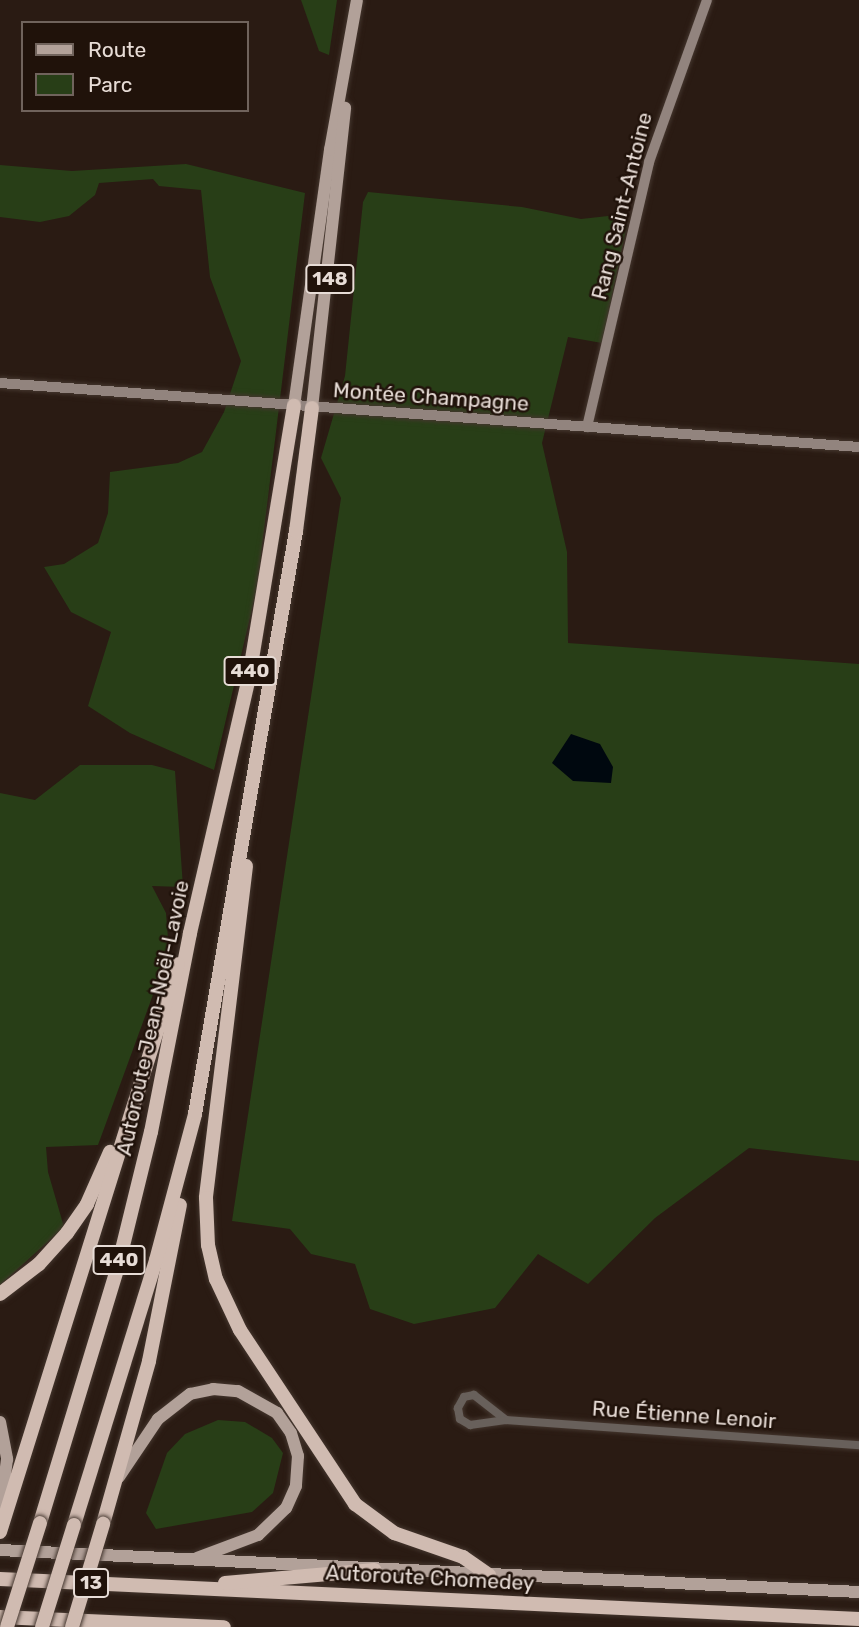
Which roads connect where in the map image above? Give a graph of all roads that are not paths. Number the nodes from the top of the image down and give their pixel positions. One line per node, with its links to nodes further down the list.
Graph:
1 (357, 0): 3 (main road, 148)
2 (707, 0): 7 (street, Rang Saint-Antoine)
3 (346, 73): 5 (main road, 148); 6 (main road, 148)
4 (0, 383): 5 (street, Montée Champagne)
5 (294, 406): 6 (street, Montée Champagne); 10 (highway, Autoroute Jean-Noël-Lavoie / 440)
6 (313, 408): 7 (street, Montée Champagne); 9 (highway, 440)
7 (587, 426): 8 (street, Montée Champagne)
8 (859, 447)
9 (256, 765): 12 (highway, 440); 22 (highway)
10 (190, 933): 11 (highway); 28 (highway, Autoroute Jean-Noël-Lavoie / 440, bridge)
11 (136, 1093): 13 (highway); 18 (highway)
12 (195, 1114): 17 (highway); 29 (highway, 440, bridge)
13 (0, 1294)
14 (506, 1420): 14 (street, Rue Étienne Lenoir); 16 (street, Rue Étienne Lenoir)
15 (0, 1422): 18 (main road)
16 (859, 1445)
17 (117, 1480): 20 (main road); 30 (highway, bridge)
18 (1, 1523)
19 (0, 1550): 20 (main road)
20 (194, 1559): 21 (main road)
21 (374, 1570): 22 (main road); 24 (highway)
22 (489, 1575): 25 (main road)
23 (0, 1579): 24 (highway, Autoroute Chomedey / 13)
24 (182, 1587): 27 (highway, Autoroute Chomedey / 13)
25 (859, 1592)
26 (0, 1617): 31 (highway, 13)
27 (859, 1619)
28 (7, 1627)
29 (42, 1627)
30 (72, 1627)
31 (224, 1627)

